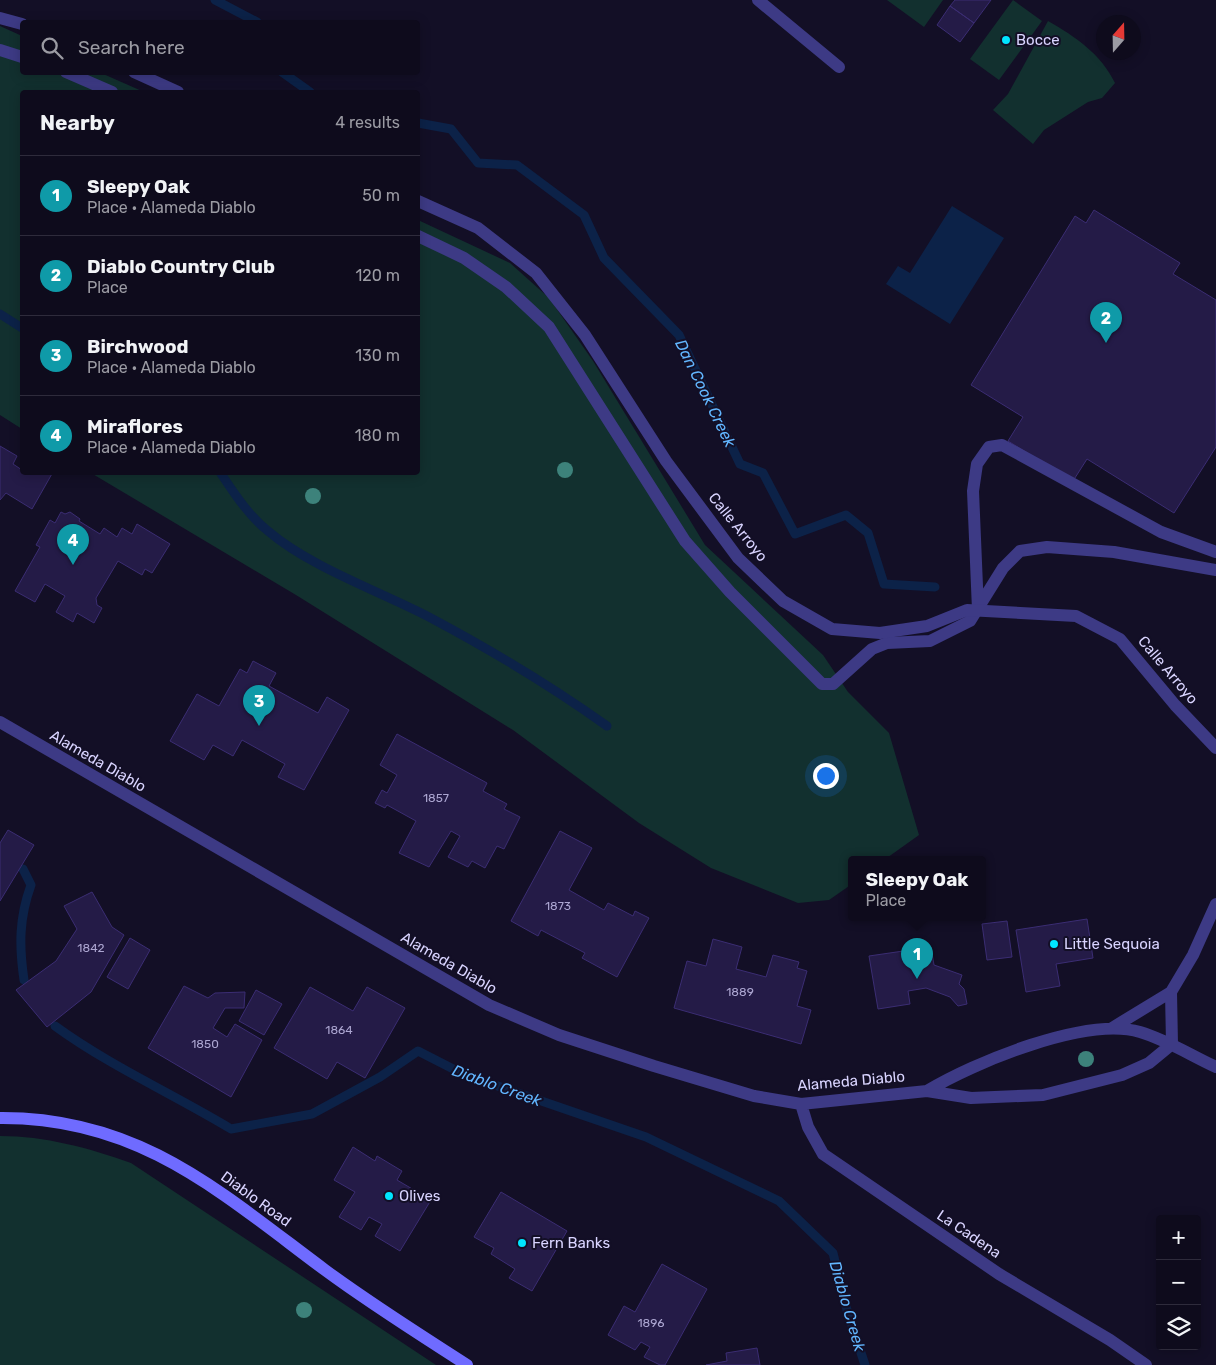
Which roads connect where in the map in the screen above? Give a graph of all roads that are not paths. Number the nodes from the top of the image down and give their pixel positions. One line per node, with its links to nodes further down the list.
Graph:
1 (758, 0): 6 (street)
2 (0, 18): 3 (street)
3 (20, 23)
4 (0, 50): 5 (street)
5 (20, 56)
6 (839, 67)
7 (73, 75): 9 (street)
8 (141, 75): 10 (street)
9 (107, 90)
10 (174, 90)
11 (420, 202): 15 (street, Calle Arroyo)
12 (420, 237): 15 (street)
13 (1216, 552): 15 (street)
14 (1216, 570): 15 (street)
15 (978, 610): 17 (street, Calle Arroyo)
16 (0, 722): 24 (street, Alameda Diablo)
17 (1216, 748)
18 (1216, 904): 19 (street)
19 (1171, 992): 20 (street, Alameda Diablo); 21 (street)
20 (1112, 1028): 21 (street, Alameda Diablo); 23 (street, Alameda Diablo)
21 (1172, 1044): 22 (street, Alameda Diablo); 23 (street, Alameda Diablo)
22 (1216, 1067)
23 (926, 1091): 24 (street, Alameda Diablo)
24 (801, 1104): 27 (street, La Cadena)
25 (0, 1118): 26 (street, Diablo Road)
26 (467, 1365)
27 (1146, 1365)

